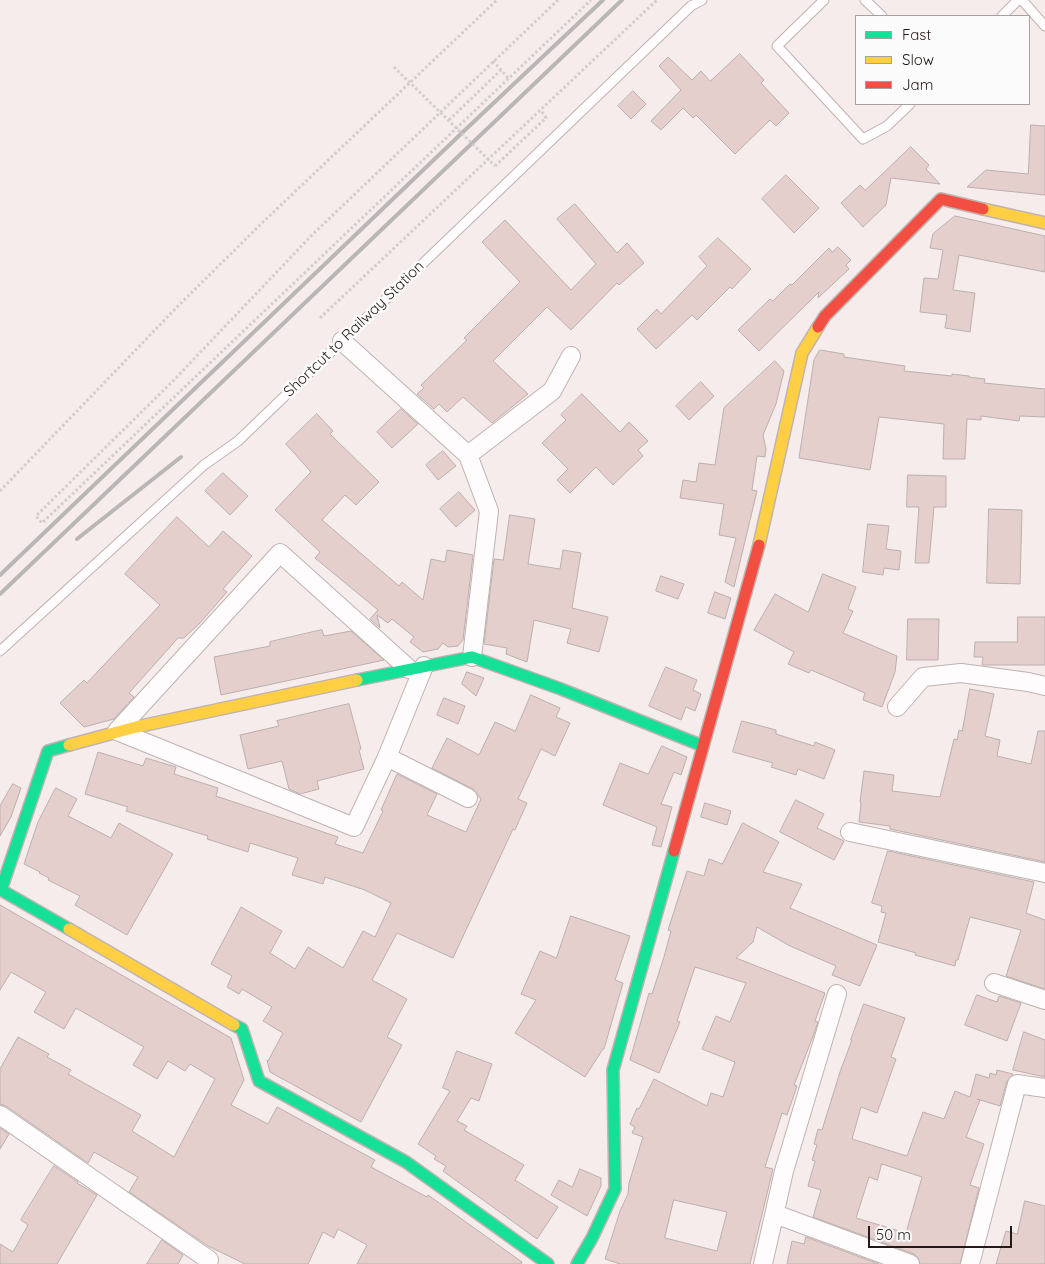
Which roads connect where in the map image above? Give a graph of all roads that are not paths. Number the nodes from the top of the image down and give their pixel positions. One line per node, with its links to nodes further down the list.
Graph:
1 (702, 0): 11 (lane, Shortcut to Railway Station)
2 (824, 0): 9 (lane)
3 (866, 0): 6 (lane)
4 (1018, 0): 7 (lane)
5 (1022, 0): 8 (lane)
6 (881, 15)
7 (1003, 15)
8 (1045, 26)
9 (909, 105)
10 (1045, 223): 20 (street)
11 (342, 341): 13 (street); 14 (lane, Shortcut to Railway Station)
12 (571, 356): 13 (street)
13 (468, 455): 15 (street)
14 (0, 651)
15 (472, 657): 16 (street); 20 (street)
16 (416, 667): 19 (street); 19 (street); 21 (street)
17 (1045, 686): 18 (street)
18 (897, 707)
19 (117, 731): 21 (street); 25 (street)
20 (703, 746): 34 (street)
21 (387, 757): 22 (street)
22 (468, 798)
23 (850, 832): 24 (street)
24 (1045, 873)
25 (1, 890): 33 (street)
26 (994, 983): 28 (street)
27 (837, 994): 31 (street)
28 (1045, 1000)
29 (1045, 1088): 37 (street)
30 (0, 1115): 32 (street)
31 (775, 1214): 35 (street); 36 (street)
32 (207, 1264)
33 (548, 1264)
34 (577, 1264)
35 (764, 1264)
36 (910, 1264)
37 (970, 1264)

